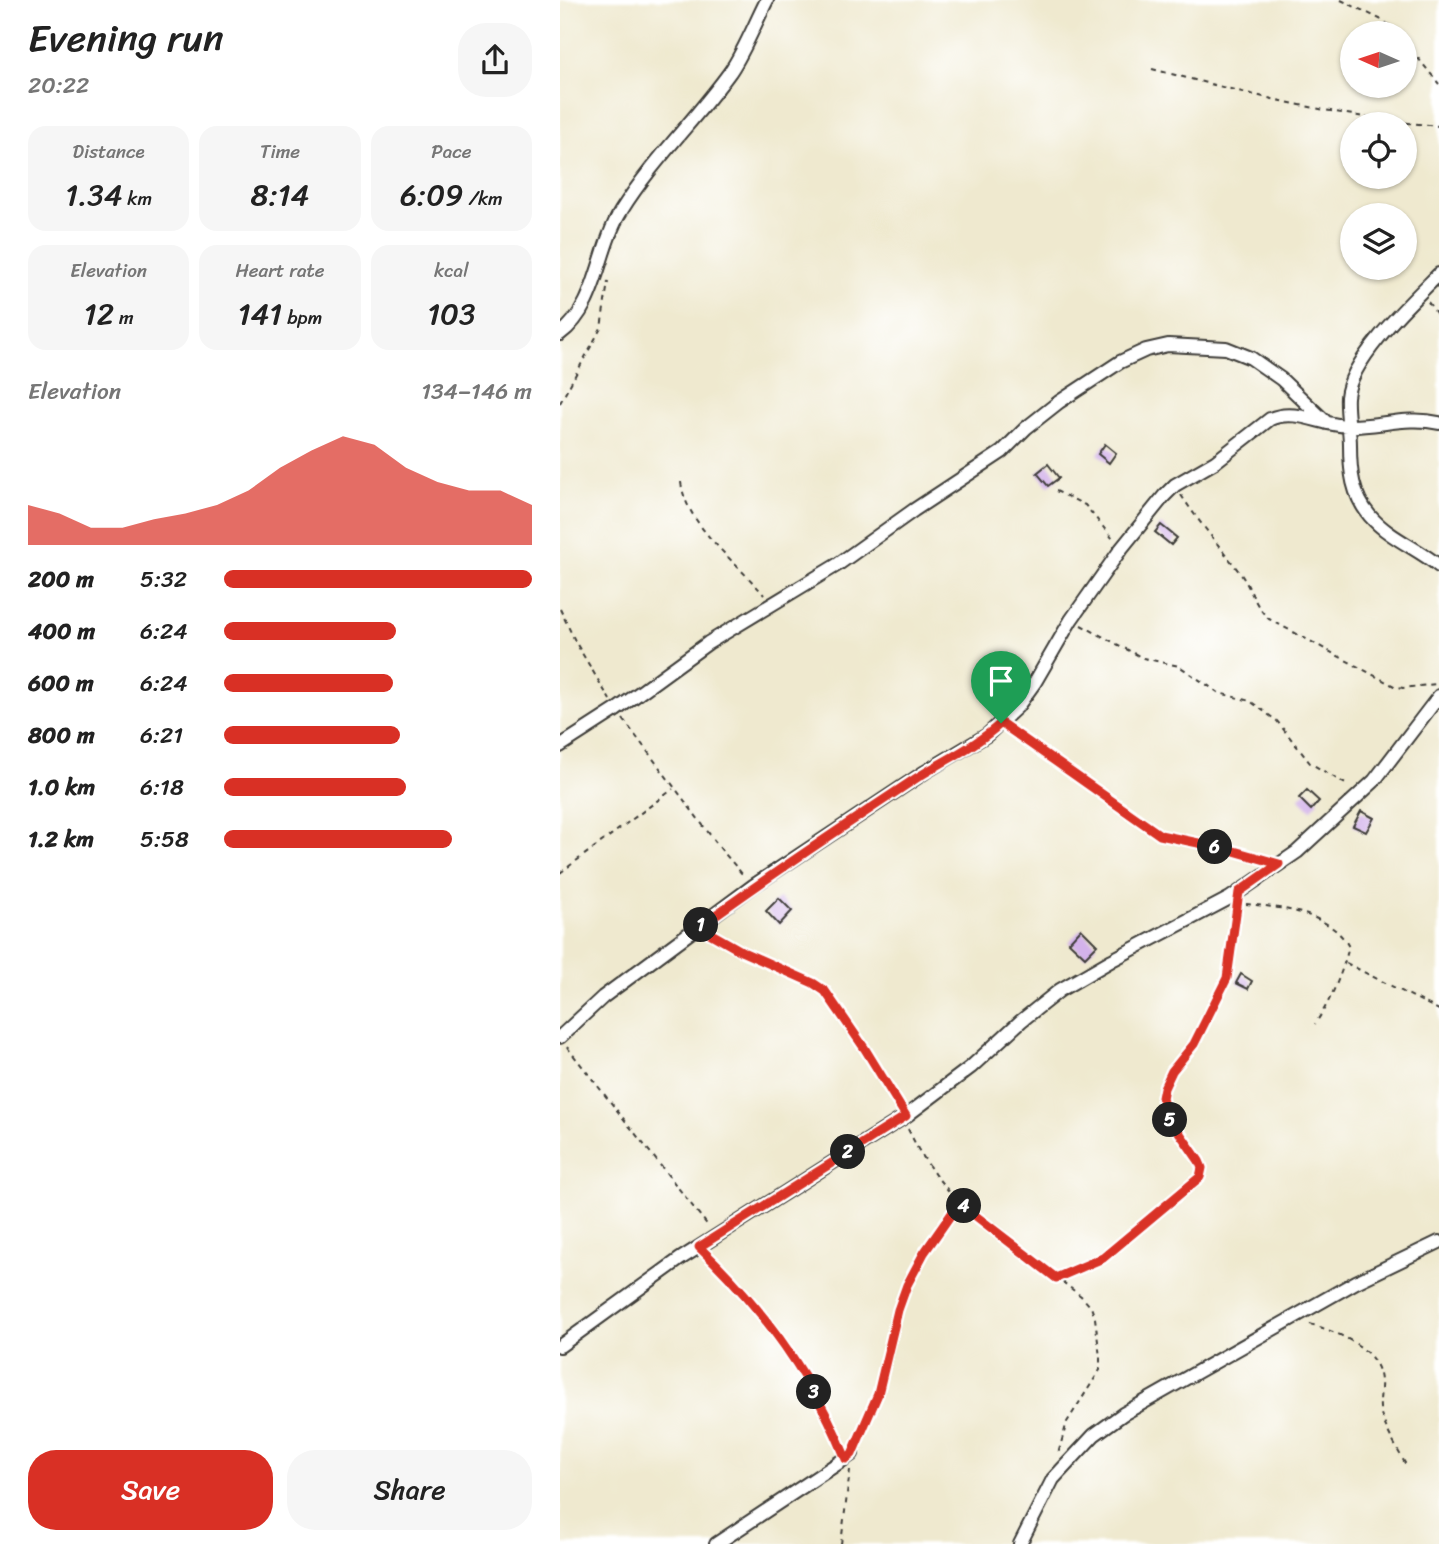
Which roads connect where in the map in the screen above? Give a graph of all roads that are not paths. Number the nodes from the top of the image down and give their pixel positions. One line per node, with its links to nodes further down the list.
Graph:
1 (767, 0): 3 (street)
2 (1439, 274): 6 (street)
3 (560, 334)
4 (1328, 423): 6 (street); 9 (street); 10 (street)
5 (1439, 423): 6 (street)
6 (1349, 426): 7 (street)
7 (1439, 566)
8 (1439, 696): 12 (street)
9 (560, 746)
10 (564, 1042)
11 (1439, 1242): 15 (street)
12 (560, 1346)
13 (849, 1456): 14 (street)
14 (716, 1544)
15 (1020, 1544)

